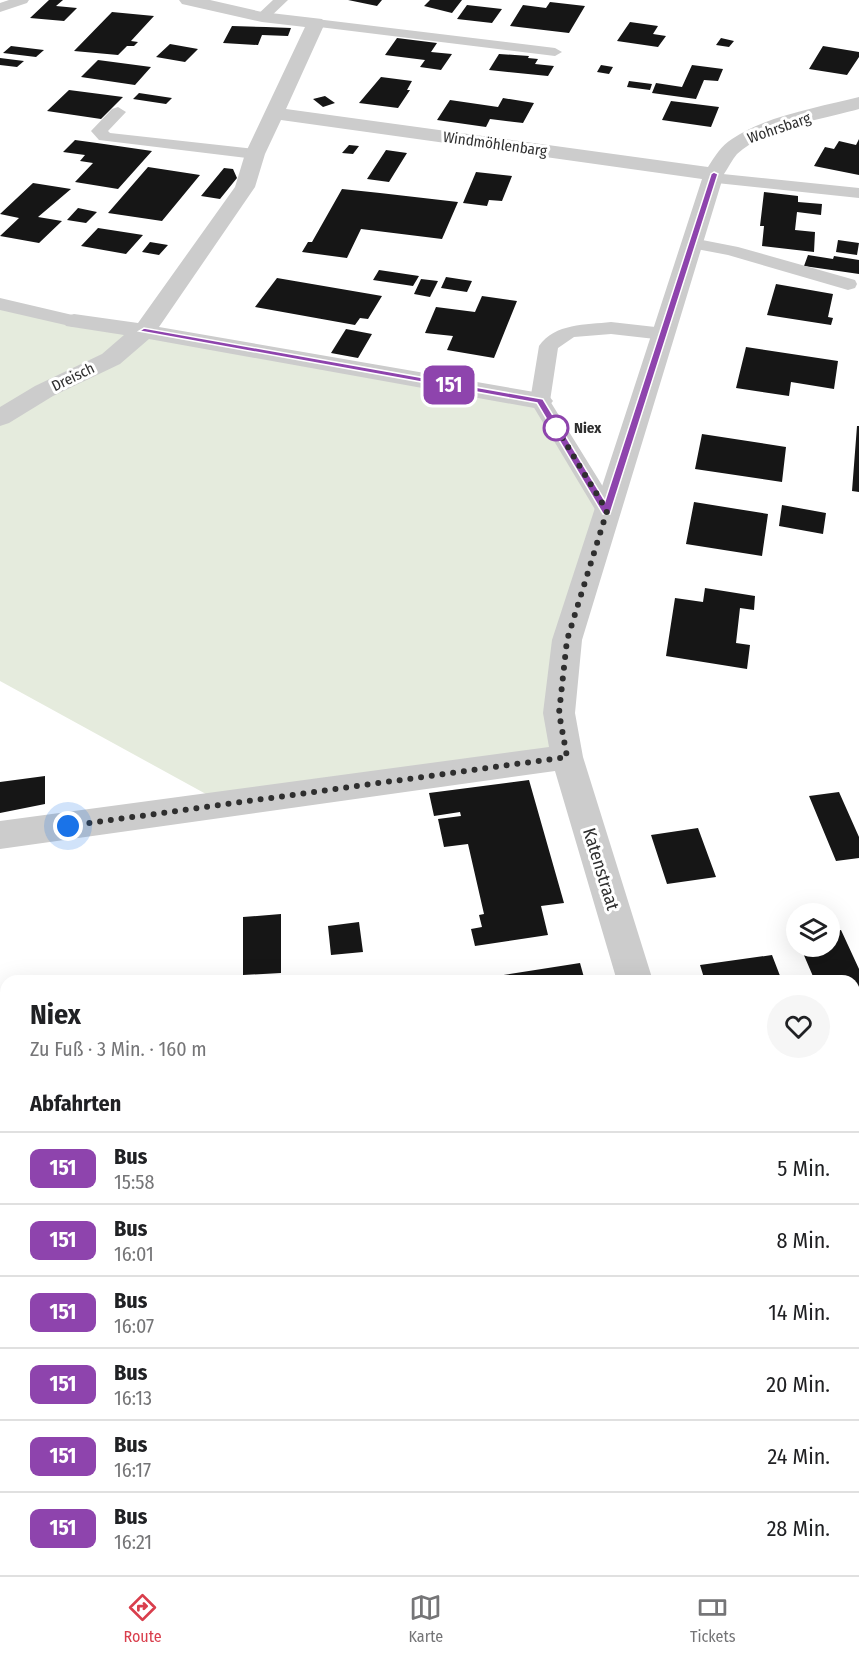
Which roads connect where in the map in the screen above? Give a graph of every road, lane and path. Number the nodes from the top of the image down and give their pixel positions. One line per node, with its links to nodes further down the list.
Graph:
1 (22, 0): 4 (lane)
2 (188, 0): 5 (street)
3 (281, 0): 5 (lane)
4 (0, 8)
5 (262, 17): 6 (street)
6 (316, 23): 7 (lane); 10 (street)
7 (555, 52)
8 (859, 103): 12 (street, Wohrsbarg)
9 (118, 112): 11 (lane)
10 (275, 113): 11 (street); 12 (street, Windmöhlenbarg)
11 (255, 154): 18 (street)
12 (713, 176): 13 (lane); 14 (street, Wohrsbarg)
13 (859, 193)
14 (692, 243): 15 (lane); 19 (street, Wohrsbarg)
15 (848, 284)
16 (0, 304): 17 (lane)
17 (74, 321): 18 (street)
18 (144, 331): 20 (street); 21 (street, Dreisch)
19 (664, 334): 20 (lane); 22 (street, Wohrsbarg)
20 (540, 401): 22 (lane)
21 (0, 418)
22 (607, 511): 23 (street, Katenstraat)
23 (567, 757): 24 (street); 25 (street, Katenstraat)
24 (0, 835)
25 (633, 975)

